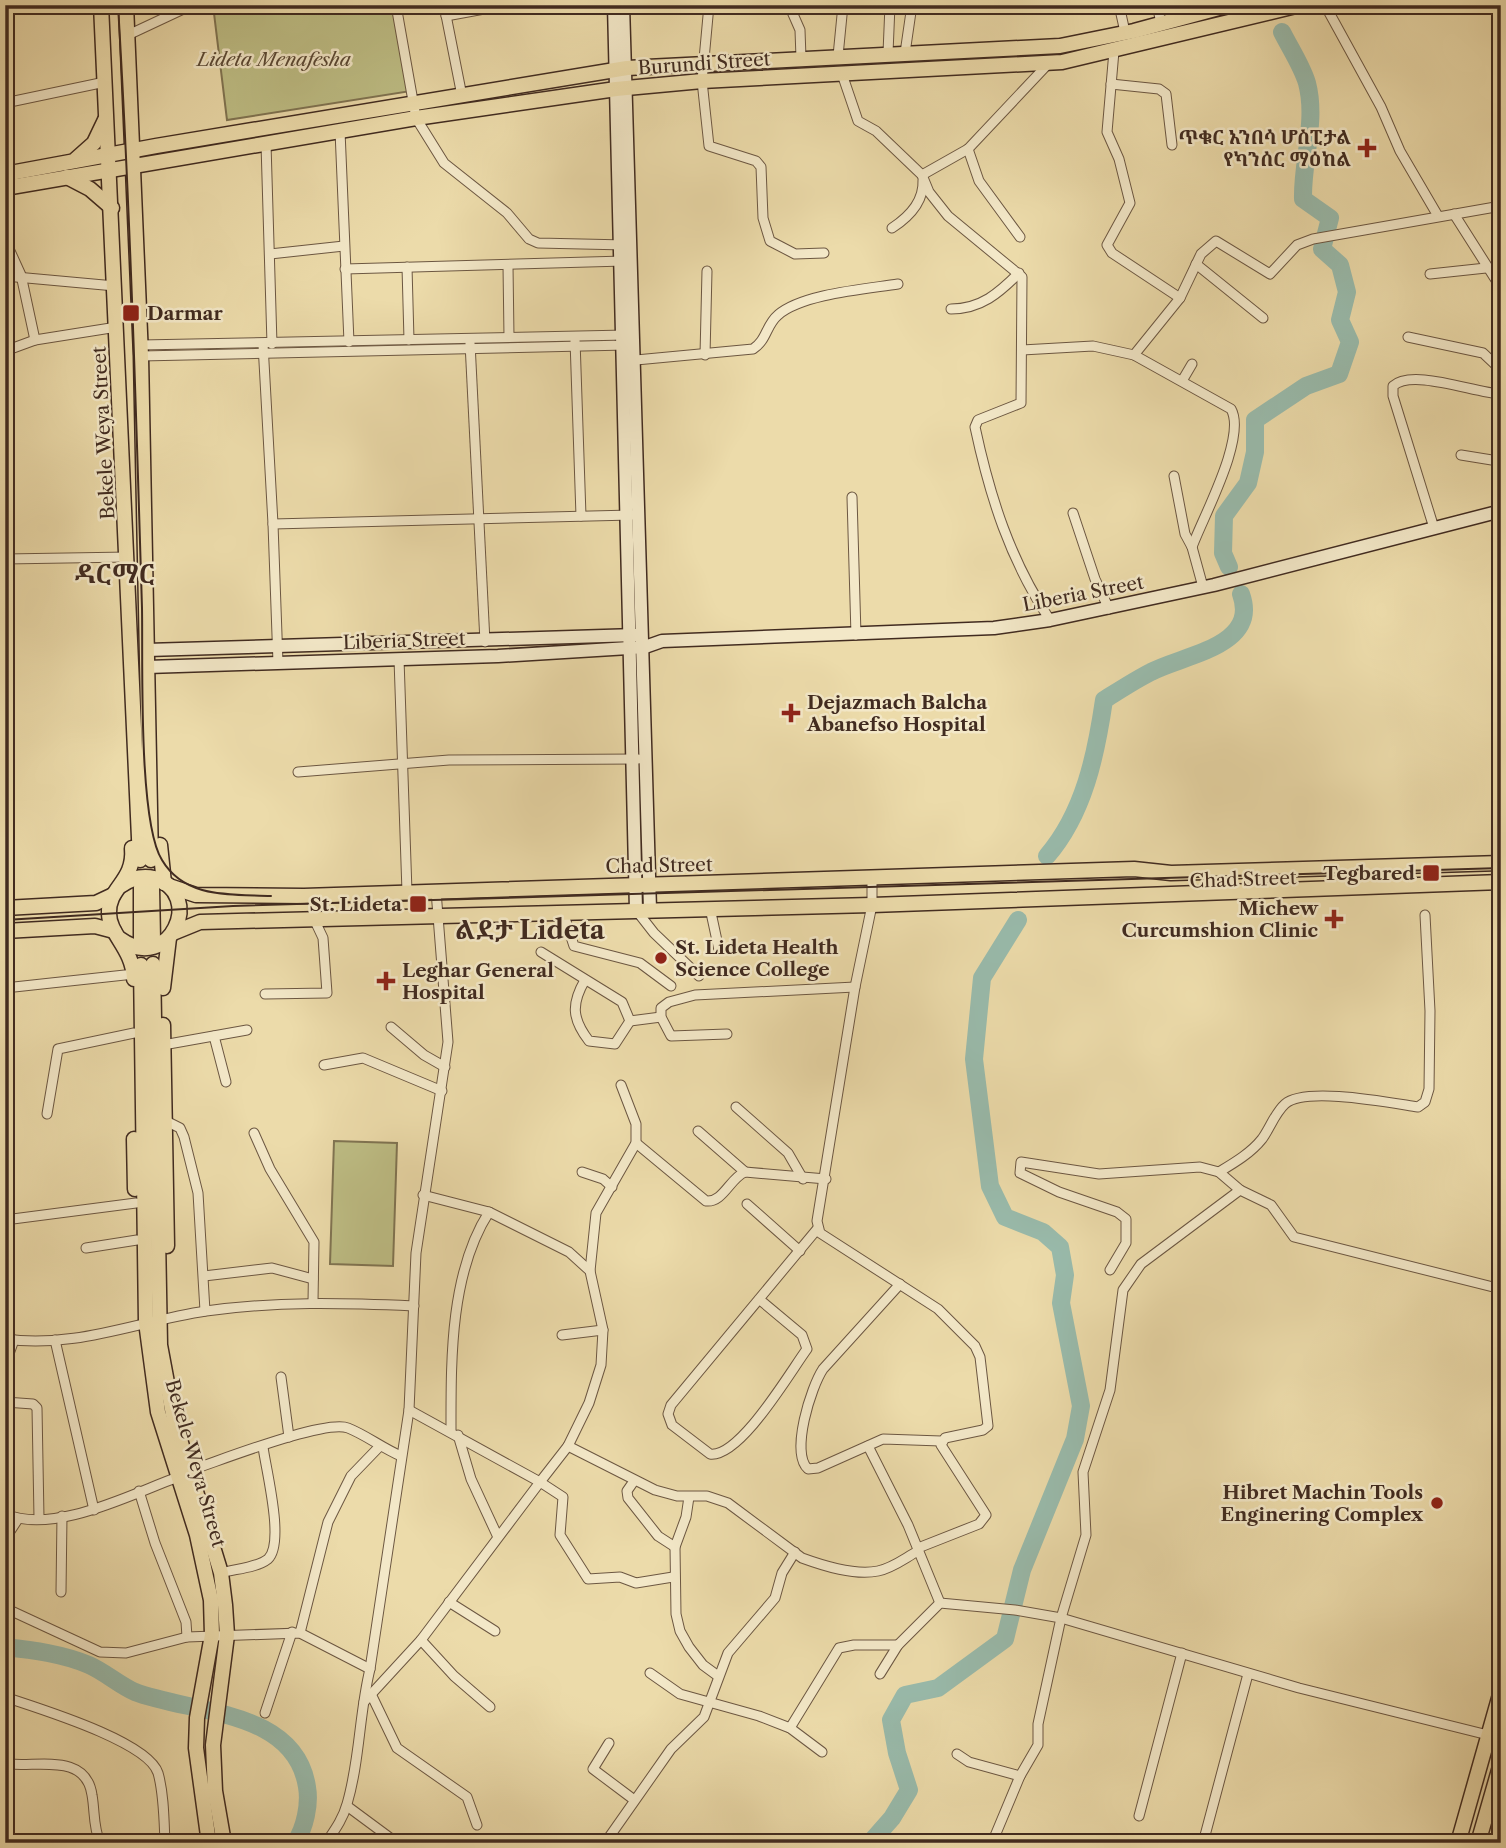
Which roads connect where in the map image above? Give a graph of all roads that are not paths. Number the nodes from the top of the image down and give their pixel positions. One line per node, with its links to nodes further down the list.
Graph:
1 (101, 5): 39 (main road, Bekele Weya Street)
2 (126, 5): 25 (main road, Bekele Weya Street)
3 (192, 5): 25 (street)
4 (396, 5): 44 (street)
5 (444, 5): 21 (street)
6 (506, 5): 21 (street)
7 (614, 5): 35 (street)
8 (623, 5): 35 (street)
9 (709, 5): 33 (street)
10 (789, 5): 32 (street)
11 (843, 5): 31 (street)
12 (890, 5): 28 (street)
13 (912, 5): 29 (street)
14 (1100, 5): 19 (street)
15 (1157, 5): 22 (street)
16 (1230, 5): 20 (main road, Burundi Street)
17 (1300, 5): 23 (main road, Burundi Street)
18 (1325, 5): 60 (street)
19 (1119, 6): 24 (street)
20 (1192, 15): 22 (main road, Burundi Street); 23 (main road)
21 (446, 16): 42 (street)
22 (1161, 23): 24 (main road, Burundi Street)
23 (1197, 31): 27 (main road, Burundi Street)
24 (1125, 32): 26 (main road, Burundi Street)
25 (128, 35): 50 (main road, Bekele Weya Street)
26 (1060, 46): 30 (main road, Burundi Street); 34 (main road)
27 (1114, 51): 34 (main road, Burundi Street); 40 (street)
28 (888, 53): 29 (main road, Burundi Street); 31 (main road, Burundi Street)
29 (905, 53): 30 (main road, Burundi Street)
30 (937, 53): 36 (main road)
31 (838, 56): 32 (main road, Burundi Street)
32 (801, 58): 33 (main road, Burundi Street)
33 (703, 62): 35 (main road, Burundi Street); 38 (street)
34 (1056, 63): 36 (main road, Burundi Street); 49 (street)
35 (621, 69): 41 (street); 42 (main road, Burundi Street)
36 (937, 71): 37 (main road, Burundi Street)
37 (842, 74): 38 (main road, Burundi Street); 54 (street)
38 (702, 81): 41 (main road, Burundi Street); 66 (street)
39 (105, 82): 43 (street); 45 (main road, Bekele Weya Street)
40 (1111, 84): 48 (street); 82 (street)
41 (622, 89): 44 (main road, Burundi Street); 64 (street)
42 (462, 96): 44 (main road, Burundi Street)
43 (5, 103)
44 (415, 112): 46 (main road, Burundi Street); 50 (main road, Burundi Street); 64 (street)
45 (107, 117): 51 (main road); 52 (main road, Bekele Weya Street)
46 (340, 131): 47 (main road, Burundi Street); 65 (street)
47 (266, 144): 50 (main road, Burundi Street); 67 (street)
48 (1172, 145)
49 (968, 149): 54 (street); 62 (street)
50 (132, 157): 52 (main road, Burundi Street); 95 (main road, Bekele Weya Street)
51 (75, 160): 52 (main road); 53 (main road)
52 (109, 162): 55 (main road); 58 (main road, Bekele Weya Street)
53 (5, 174)
54 (922, 174): 61 (street); 75 (street)
55 (67, 177): 56 (main road); 58 (main road)
56 (5, 188)
57 (1501, 206): 59 (street)
58 (111, 208): 80 (main road, Bekele Weya Street)
59 (1454, 214): 60 (street); 72 (street)
60 (1438, 216): 69 (street)
61 (892, 228)
62 (1020, 237)
63 (5, 240): 77 (street)
64 (626, 245): 68 (street)
65 (344, 246): 67 (street); 73 (street)
66 (824, 253)
67 (270, 254): 94 (street)
68 (627, 261): 70 (street); 89 (street)
69 (1196, 264): 82 (street); 84 (street)
70 (508, 266): 71 (street); 86 (street)
71 (407, 267): 73 (street); 90 (street)
72 (1486, 268): 76 (street); 81 (street)
73 (345, 269): 92 (street)
74 (707, 271): 98 (street)
75 (1019, 273): 83 (street); 96 (street)
76 (1430, 274)
77 (22, 275): 78 (street); 80 (street); 88 (street)
78 (5, 276)
79 (898, 284): 98 (street)
80 (115, 286): 85 (main road, Bekele Weya Street)
81 (1501, 288)
82 (1180, 299): 99 (street)
83 (951, 309)
84 (1263, 318)
85 (117, 327): 88 (street); 117 (main road, Bekele Weya Street)
86 (509, 337): 91 (street); 93 (street)
87 (1408, 337): 102 (street)
88 (35, 340): 97 (street)
89 (629, 340): 91 (street); 100 (street); 111 (street)
90 (409, 341): 92 (street); 93 (street)
91 (575, 341): 93 (street); 112 (street)
92 (349, 342): 94 (street)
93 (470, 343): 94 (street); 113 (street)
94 (266, 347): 95 (street); 114 (street)
95 (141, 350): 129 (main road, Bekele Weya Street)
96 (1022, 350): 99 (street); 122 (street)
97 (5, 351)
98 (705, 355): 100 (street)
99 (1134, 355): 103 (street)
100 (636, 360): 111 (street)
101 (1192, 365): 103 (street)
102 (1501, 370)
103 (1182, 381): 116 (street)
104 (1501, 394): 115 (street)
105 (1461, 455): 106 (street)
106 (1501, 465)
107 (1174, 475): 116 (street)
108 (852, 497): 123 (street)
109 (1501, 511): 115 (street, Liberia Street)
110 (1073, 513): 121 (street)
111 (634, 515): 112 (street); 124 (street); 125 (street)
112 (581, 516): 113 (street)
113 (479, 520): 114 (street); 126 (street)
114 (272, 524): 128 (street)
115 (1434, 528): 120 (street, Liberia Street)
116 (1192, 547): 120 (street)
117 (128, 557): 118 (street); 119 (main road, Bekele Weya Street)
118 (5, 559)
119 (129, 583): 133 (main road, Bekele Weya Street); 145 (main road)
120 (1203, 587): 121 (street, Liberia Street)
121 (1109, 609): 122 (street, Liberia Street)
122 (1050, 620): 123 (street, Liberia Street)
123 (856, 635): 125 (street, Liberia Street)
124 (631, 641): 125 (street, Liberia Street); 126 (street, Liberia Street); 130 (street, Liberia Street); 134 (street)
125 (644, 641): 135 (street)
126 (485, 642): 127 (street, Liberia Street)
127 (430, 643): 128 (street, Liberia Street); 130 (street)
128 (277, 647): 129 (street, Liberia Street); 132 (street)
129 (147, 650): 133 (main road, Bekele Weya Street)
130 (431, 658): 131 (street, Liberia Street)
131 (399, 659): 132 (street, Liberia Street); 136 (street)
132 (278, 663): 133 (street, Liberia Street)
133 (147, 673): 144 (main road)
134 (633, 759): 135 (street); 136 (street); 143 (street)
135 (647, 759): 143 (street)
136 (402, 762): 137 (street); 148 (street)
137 (298, 772)
138 (1501, 856): 140 (main road, Chad Street)
139 (1501, 863): 140 (main road, Chad Street)
140 (1152, 869): 141 (main road, Chad Street)
141 (872, 879): 143 (main road, Chad Street); 150 (street)
142 (1501, 881): 149 (main road, Chad Street)
143 (643, 884): 147 (main road, Chad Street); 154 (street)
144 (156, 886): 145 (main road); 148 (main road, Chad Street); 160 (main road); 161 (main road)
145 (117, 890): 151 (main road); 159 (main road)
146 (1501, 890): 149 (main road, Chad Street)
147 (436, 891): 148 (main road, Chad Street); 156 (street)
148 (407, 892)
149 (1114, 895): 150 (main road, Chad Street)
150 (872, 905): 152 (main road, Chad Street); 168 (street)
151 (5, 908)
152 (710, 908): 154 (main road, Chad Street); 162 (street)
153 (563, 912): 154 (main road, Chad Street); 156 (main road, Chad Street); 167 (street)
154 (643, 912): 165 (street)
155 (1425, 915): 192 (street)
156 (438, 918): 157 (main road, Chad Street); 180 (street)
157 (315, 921): 160 (main road, Chad Street); 170 (street)
158 (5, 931): 159 (main road)
159 (117, 935): 160 (main road); 164 (main road)
160 (171, 936): 178 (main road)
161 (147, 940)
162 (719, 950)
163 (541, 952): 166 (street)
164 (143, 968): 169 (street); 175 (main road); 206 (main road); 207 (main road, Bekele Weya Street)
165 (699, 976)
166 (584, 980): 172 (street); 172 (street)
167 (671, 986)
168 (855, 987): 171 (street); 194 (street)
169 (5, 988)
170 (265, 994)
171 (661, 1017): 172 (street); 176 (street)
172 (630, 1021)
173 (391, 1027): 180 (street)
174 (247, 1030): 177 (street)
175 (134, 1033): 185 (street); 198 (main road)
176 (727, 1034)
177 (214, 1036): 178 (street); 181 (street)
178 (163, 1045): 186 (main road)
179 (324, 1065): 183 (street)
180 (445, 1067): 183 (street)
181 (226, 1082)
182 (621, 1085): 189 (street)
183 (442, 1091): 197 (street)
184 (736, 1107): 193 (street)
185 (47, 1114)
186 (164, 1120): 206 (main road); 210 (street)
187 (698, 1130): 191 (street)
188 (254, 1133): 211 (street)
189 (636, 1143): 191 (street); 195 (street)
190 (582, 1172): 195 (street)
191 (745, 1172): 193 (street)
192 (1219, 1172): 196 (street); 209 (street)
193 (803, 1179): 194 (street)
194 (826, 1179): 202 (street)
195 (612, 1187): 208 (street)
196 (1240, 1190): 213 (street); 256 (street)
197 (423, 1195): 200 (street); 216 (street)
198 (136, 1203): 201 (street); 203 (main road)
199 (747, 1204): 205 (street)
200 (489, 1212): 208 (street); 227 (street)
201 (5, 1220)
202 (818, 1228): 205 (street); 212 (street)
203 (137, 1240): 204 (street); 207 (main road)
204 (86, 1248)
205 (800, 1251): 214 (street)
206 (159, 1264): 218 (main road)
207 (144, 1266): 218 (main road, Bekele Weya Street)
208 (590, 1270): 219 (street)
209 (1110, 1270)
210 (204, 1276): 211 (street); 217 (street)
211 (313, 1279): 215 (street)
212 (900, 1284): 229 (street); 231 (street)
213 (1501, 1289)
214 (759, 1298): 214 (street)
215 (313, 1301): 216 (street); 217 (street)
216 (414, 1306): 226 (street)
217 (205, 1311): 218 (street)
218 (153, 1321): 222 (street); 235 (main road, Bekele Weya Street)
219 (603, 1330): 220 (street); 230 (street)
220 (562, 1335)
221 (10, 1339): 222 (street); 223 (street)
222 (55, 1340): 240 (street)
223 (5, 1365)
224 (281, 1377): 228 (street)
225 (5, 1402): 243 (street)
226 (409, 1410): 227 (street); 234 (street)
227 (454, 1433): 237 (street); 245 (street)
228 (289, 1437): 232 (street); 233 (street)
229 (941, 1441): 231 (street); 248 (street)
230 (568, 1446): 236 (street); 237 (street)
231 (868, 1446): 248 (street)
232 (263, 1447): 235 (street); 250 (street)
233 (379, 1447): 234 (street); 258 (street)
234 (401, 1456): 264 (street)
235 (184, 1473): 238 (street); 250 (main road); 259 (main road, Bekele Weya Street)
236 (634, 1481): 239 (street); 247 (street)
237 (540, 1482): 245 (street); 251 (street)
238 (139, 1491): 240 (street); 260 (street)
239 (689, 1497): 247 (street); 249 (street)
240 (94, 1510): 242 (street)
241 (5, 1514): 244 (street)
242 (62, 1516): 243 (street); 252 (street)
243 (39, 1518): 244 (street)
244 (18, 1519): 246 (street)
245 (497, 1535): 253 (street)
246 (5, 1539)
247 (674, 1547): 251 (street)
248 (918, 1550): 249 (street); 254 (street)
249 (794, 1552): 268 (street)
250 (221, 1573): 259 (main road)
251 (673, 1577): 268 (street)
252 (61, 1592)
253 (449, 1602): 257 (street); 261 (street)
254 (940, 1604): 256 (street); 262 (street)
255 (5, 1608): 260 (street)
256 (1061, 1618): 263 (street); 283 (street)
257 (495, 1631)
258 (296, 1633): 259 (street); 264 (street); 275 (street)
259 (219, 1635): 260 (street); 291 (main road, Bekele Weya Street); 292 (main road)
260 (187, 1637)
261 (421, 1640): 270 (street); 274 (street)
262 (898, 1645): 266 (street); 276 (street)
263 (1182, 1653): 267 (street); 286 (street)
264 (370, 1669): 273 (street)
265 (650, 1673): 272 (street)
266 (880, 1674)
267 (1248, 1674): 277 (street); 297 (street)
268 (718, 1676): 272 (street)
269 (1501, 1691): 277 (main road)
270 (371, 1694): 273 (street); 287 (street)
271 (5, 1697): 290 (street)
272 (709, 1703): 276 (street); 284 (street)
273 (361, 1706): 285 (street)
274 (490, 1707)
275 (265, 1713)
276 (790, 1728): 280 (street)
277 (1495, 1732): 298 (main road)
278 (608, 1743): 284 (street)
279 (5, 1752): 289 (street)
280 (822, 1752)
281 (957, 1754): 283 (street)
282 (1501, 1763): 288 (main road)
283 (1020, 1776): 296 (street)
284 (634, 1799): 295 (street)
285 (347, 1806): 293 (street); 294 (street)
286 (1139, 1816)
287 (477, 1825)
288 (1478, 1840): 299 (street)
289 (100, 1843)
290 (165, 1843)
291 (209, 1843)
292 (224, 1843)
293 (326, 1843)
294 (397, 1843)
295 (605, 1843)
296 (992, 1843)
297 (1203, 1843)
298 (1458, 1843)
299 (1494, 1843)

